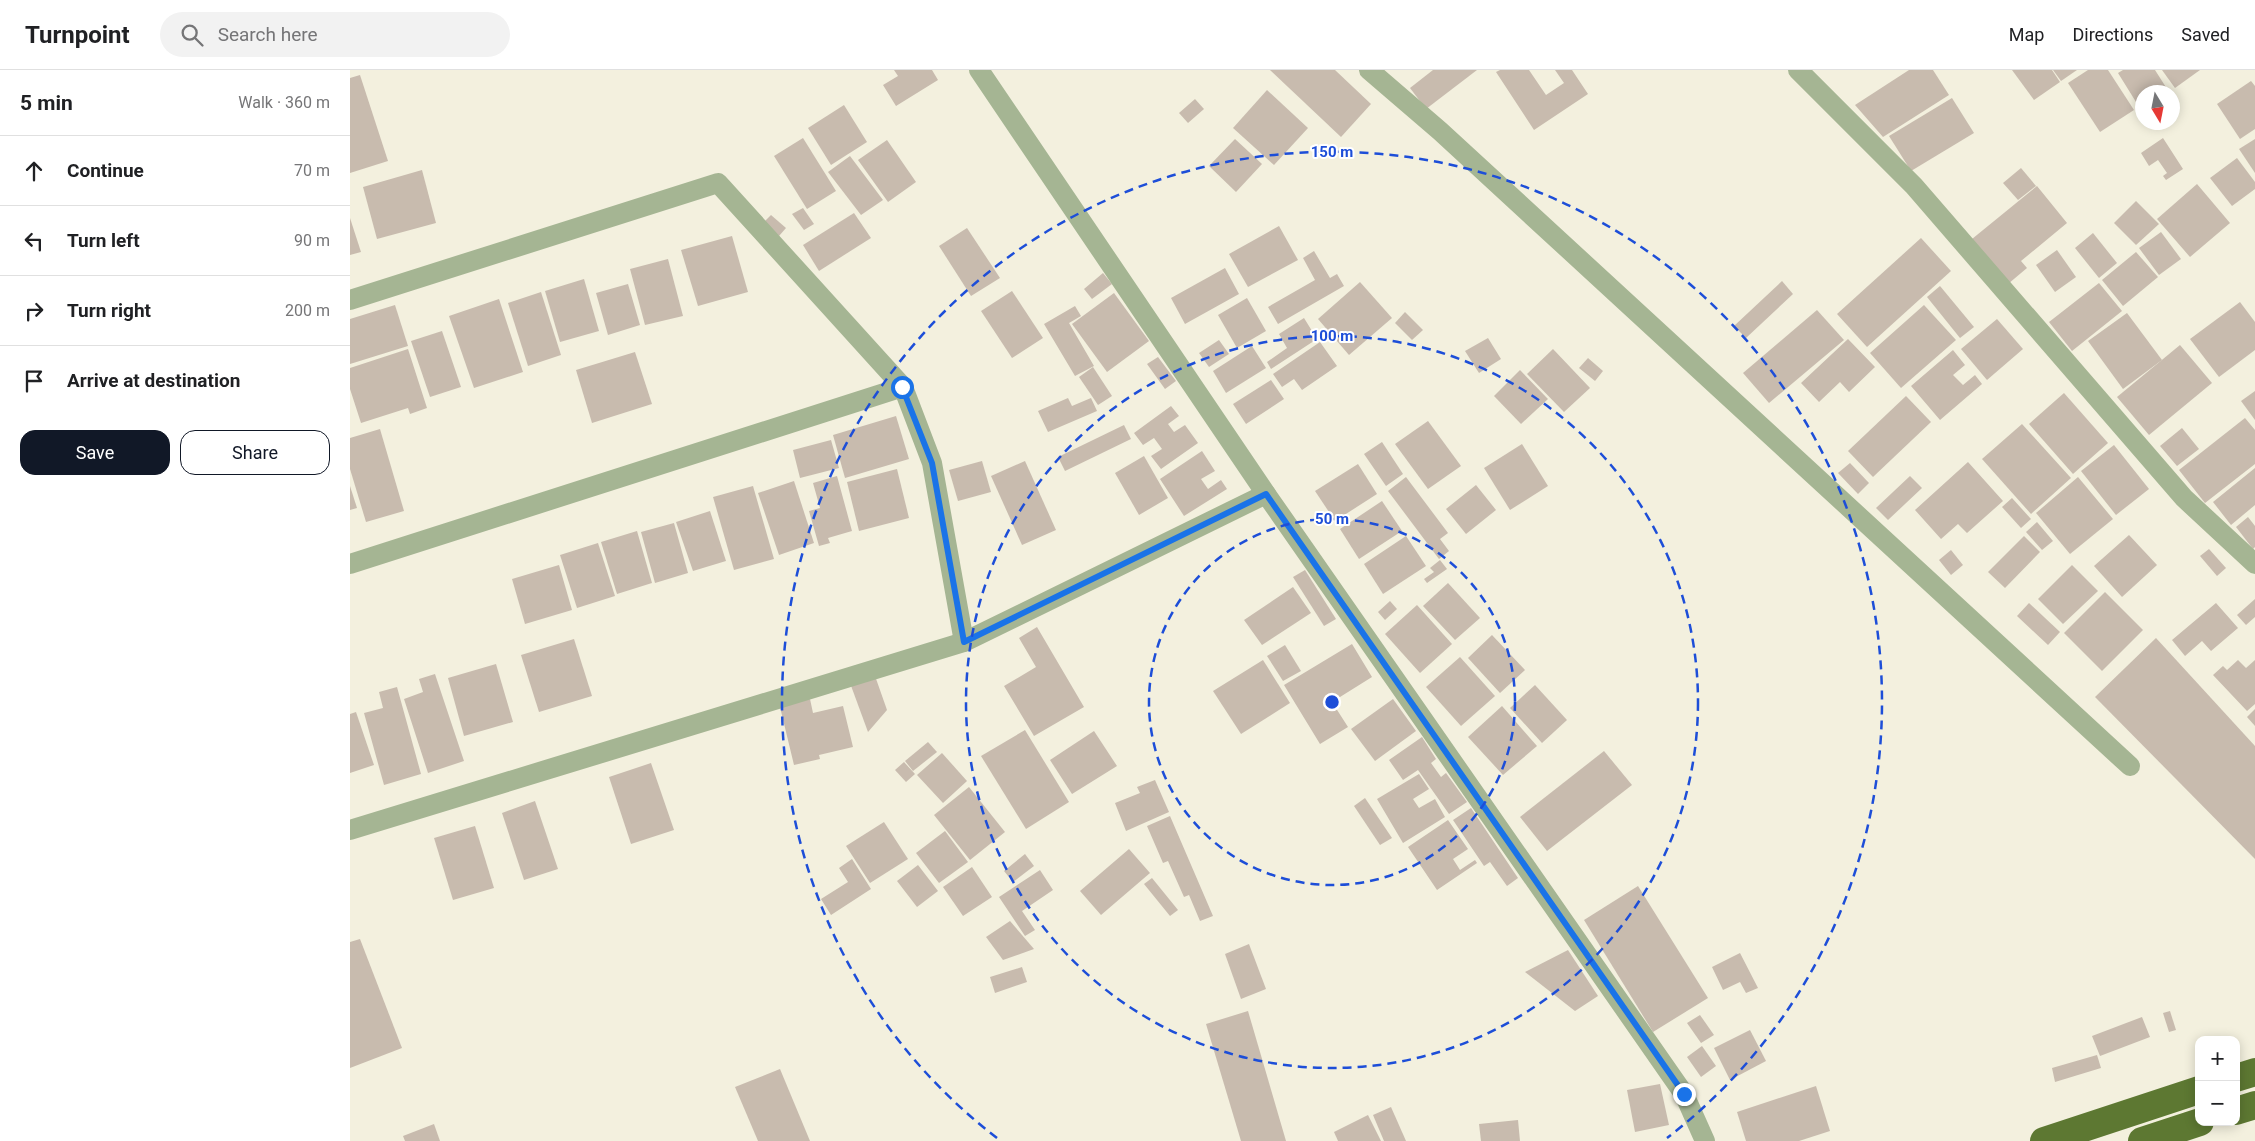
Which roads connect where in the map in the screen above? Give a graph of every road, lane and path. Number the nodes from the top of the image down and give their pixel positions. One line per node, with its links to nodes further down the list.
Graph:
1 (979, 70): 6 (street)
2 (1369, 70): 10 (street)
3 (1798, 70): 8 (street)
4 (350, 300): 5 (street)
5 (902, 387): 7 (street); 9 (street)
6 (1266, 494): 9 (street); 18 (street)
7 (350, 564)
8 (2255, 564)
9 (964, 642): 11 (street)
10 (2130, 766)
11 (350, 830)
12 (2255, 1072): 13 (highway)
13 (2240, 1077)
14 (2195, 1091): 19 (highway)
15 (2255, 1105): 16 (highway)
16 (2240, 1110)
17 (2195, 1124): 20 (highway)
18 (1705, 1141)
19 (2044, 1141)
20 (2142, 1141)

